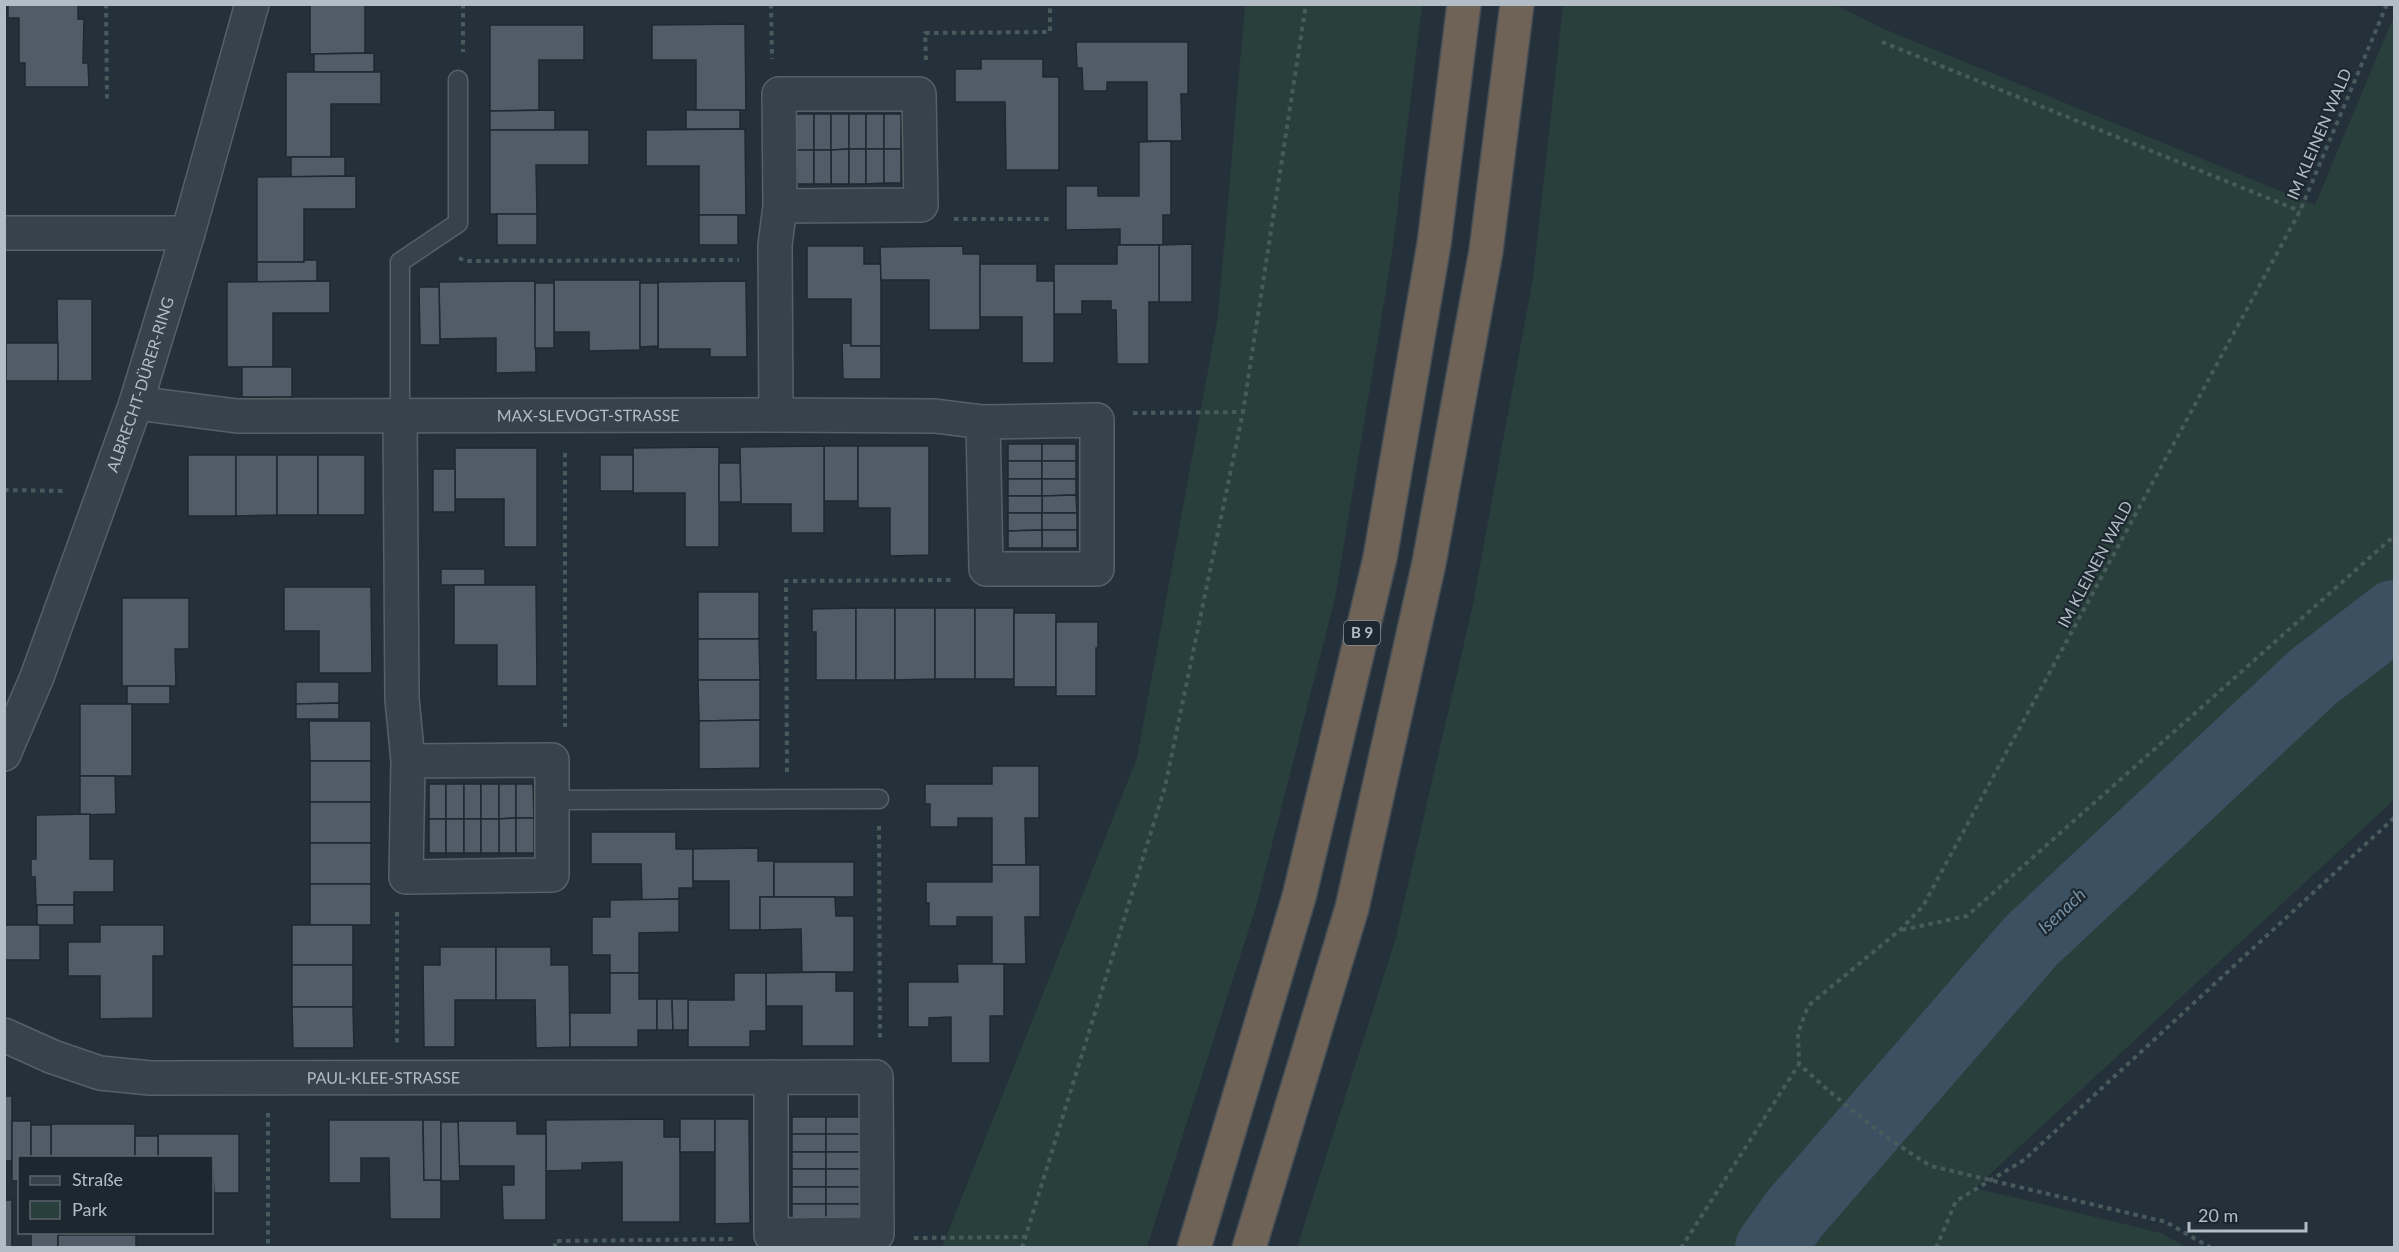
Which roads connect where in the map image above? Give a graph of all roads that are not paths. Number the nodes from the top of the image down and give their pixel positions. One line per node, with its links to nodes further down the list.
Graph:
1 (252, 4): 6 (street, ALBRECHT-DÜRER-RING)
2 (1464, 4): 18 (highway, B 9)
3 (1517, 4): 19 (highway)
4 (458, 80): 10 (lane)
5 (780, 206): 5 (street); 9 (street)
6 (188, 232): 7 (street); 8 (street, ALBRECHT-DÜRER-RING)
7 (4, 233)
8 (136, 403): 10 (street, MAX-SLEVOGT-STRASSE); 12 (street, ALBRECHT-DÜRER-RING)
9 (776, 415): 10 (street, MAX-SLEVOGT-STRASSE); 11 (street, MAX-SLEVOGT-STRASSE)
10 (400, 416): 13 (street)
11 (983, 422): 11 (street, MAX-SLEVOGT-STRASSE)
12 (4, 754)
13 (408, 761): 15 (street); 15 (street)
14 (879, 799): 15 (lane)
15 (552, 800)
16 (4, 1035): 17 (street, PAUL-KLEE-STRASSE)
17 (771, 1077): 17 (street, PAUL-KLEE-STRASSE)
18 (1194, 1248)
19 (1249, 1248)

